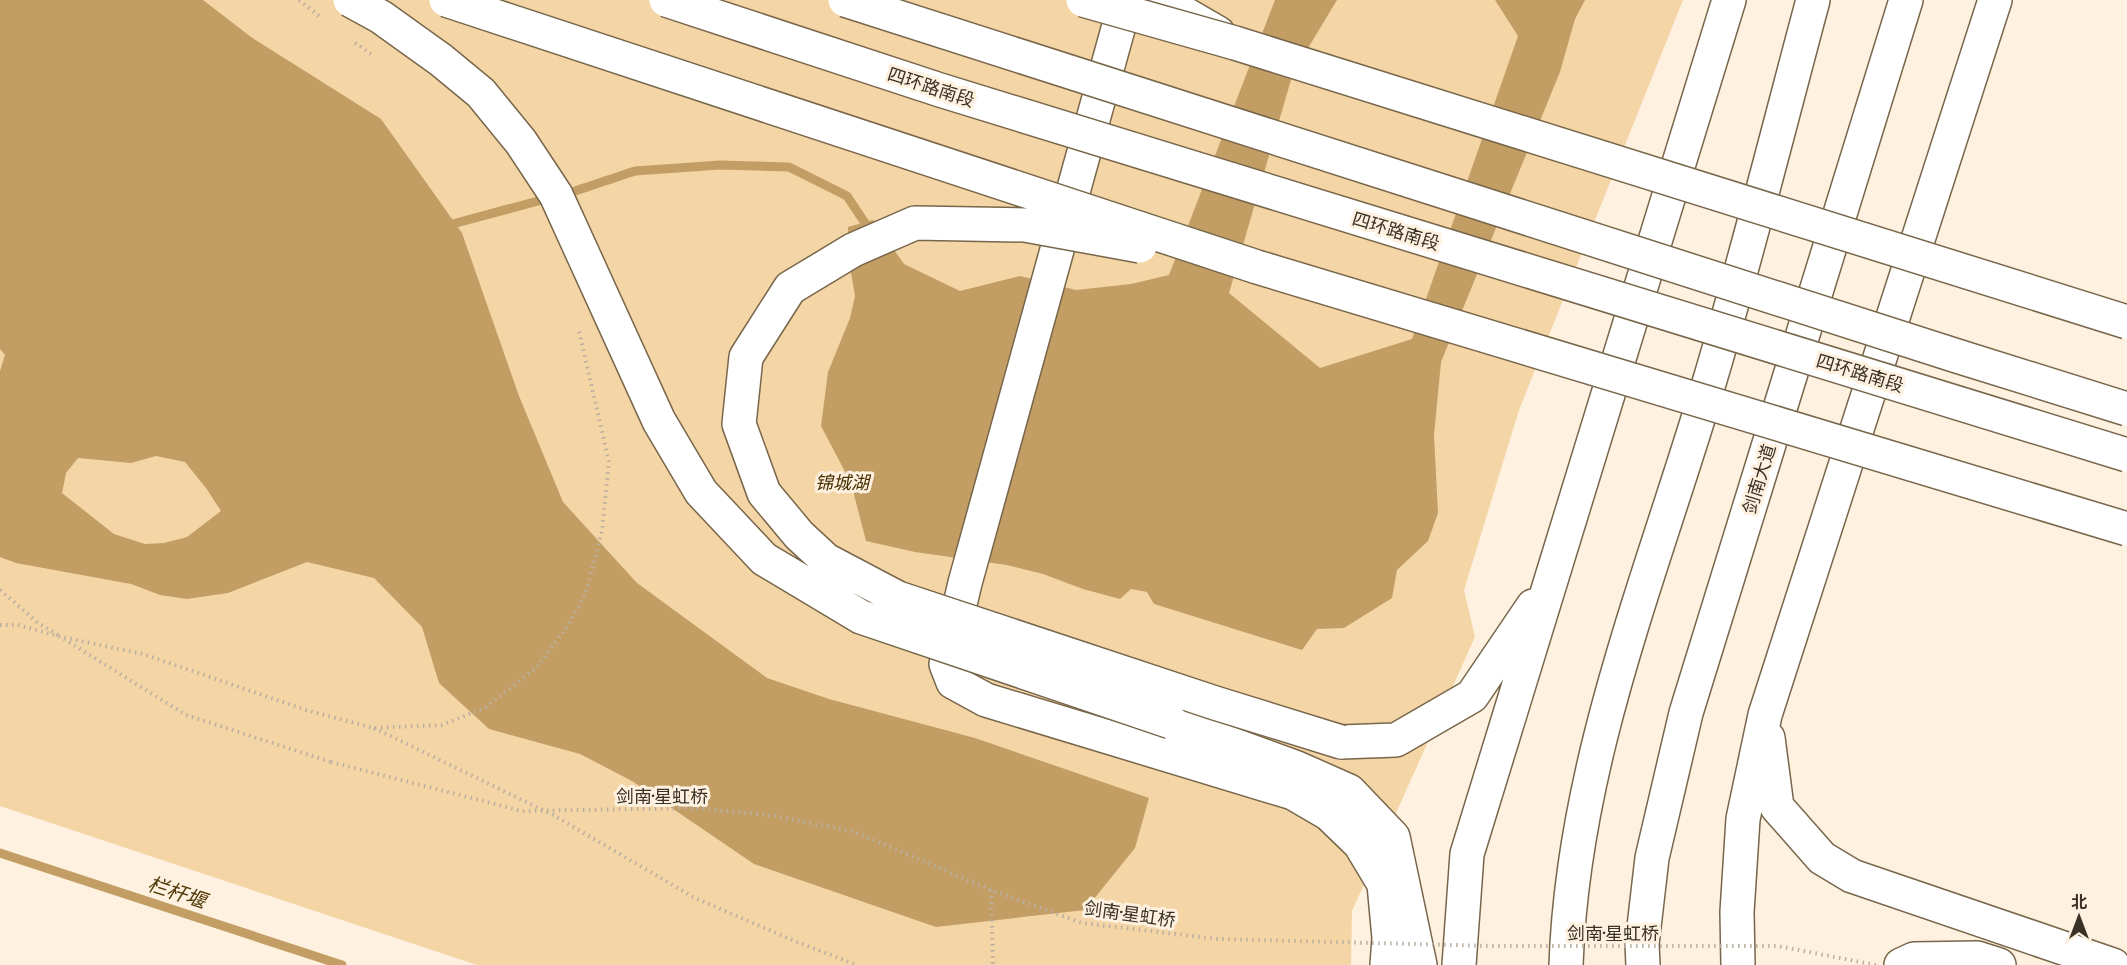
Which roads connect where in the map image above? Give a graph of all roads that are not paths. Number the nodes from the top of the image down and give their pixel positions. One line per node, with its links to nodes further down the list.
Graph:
1 (446, 0): 13 (main road, bridge)
2 (666, 0): 16 (main road, 四环路南段, bridge)
3 (845, 0): 15 (main road, bridge)
4 (1083, 0): 12 (main road, bridge)
5 (1126, 0): 20 (main road)
6 (1161, 0): 12 (main road, bridge)
7 (1729, 0): 18 (main road)
8 (1813, 0): 23 (main road)
9 (1906, 0): 24 (main road, 剑南大道)
10 (1997, 4): 19 (main road)
11 (339, 11): 21 (main road, bridge)
12 (1235, 43): 14 (main road, bridge)
13 (1257, 267): 17 (main road, bridge); 18 (main road, bridge)
14 (2127, 322)
15 (2127, 409)
16 (2127, 455)
17 (2127, 528)
18 (1551, 580): 22 (main road)
19 (1765, 715): 25 (main road); 28 (main road)
20 (1387, 965)
21 (1420, 965)
22 (1459, 965)
23 (1566, 965)
24 (1643, 965)
25 (1738, 965)
26 (1901, 965): 27 (main road)
27 (1999, 965)
28 (2113, 965)

